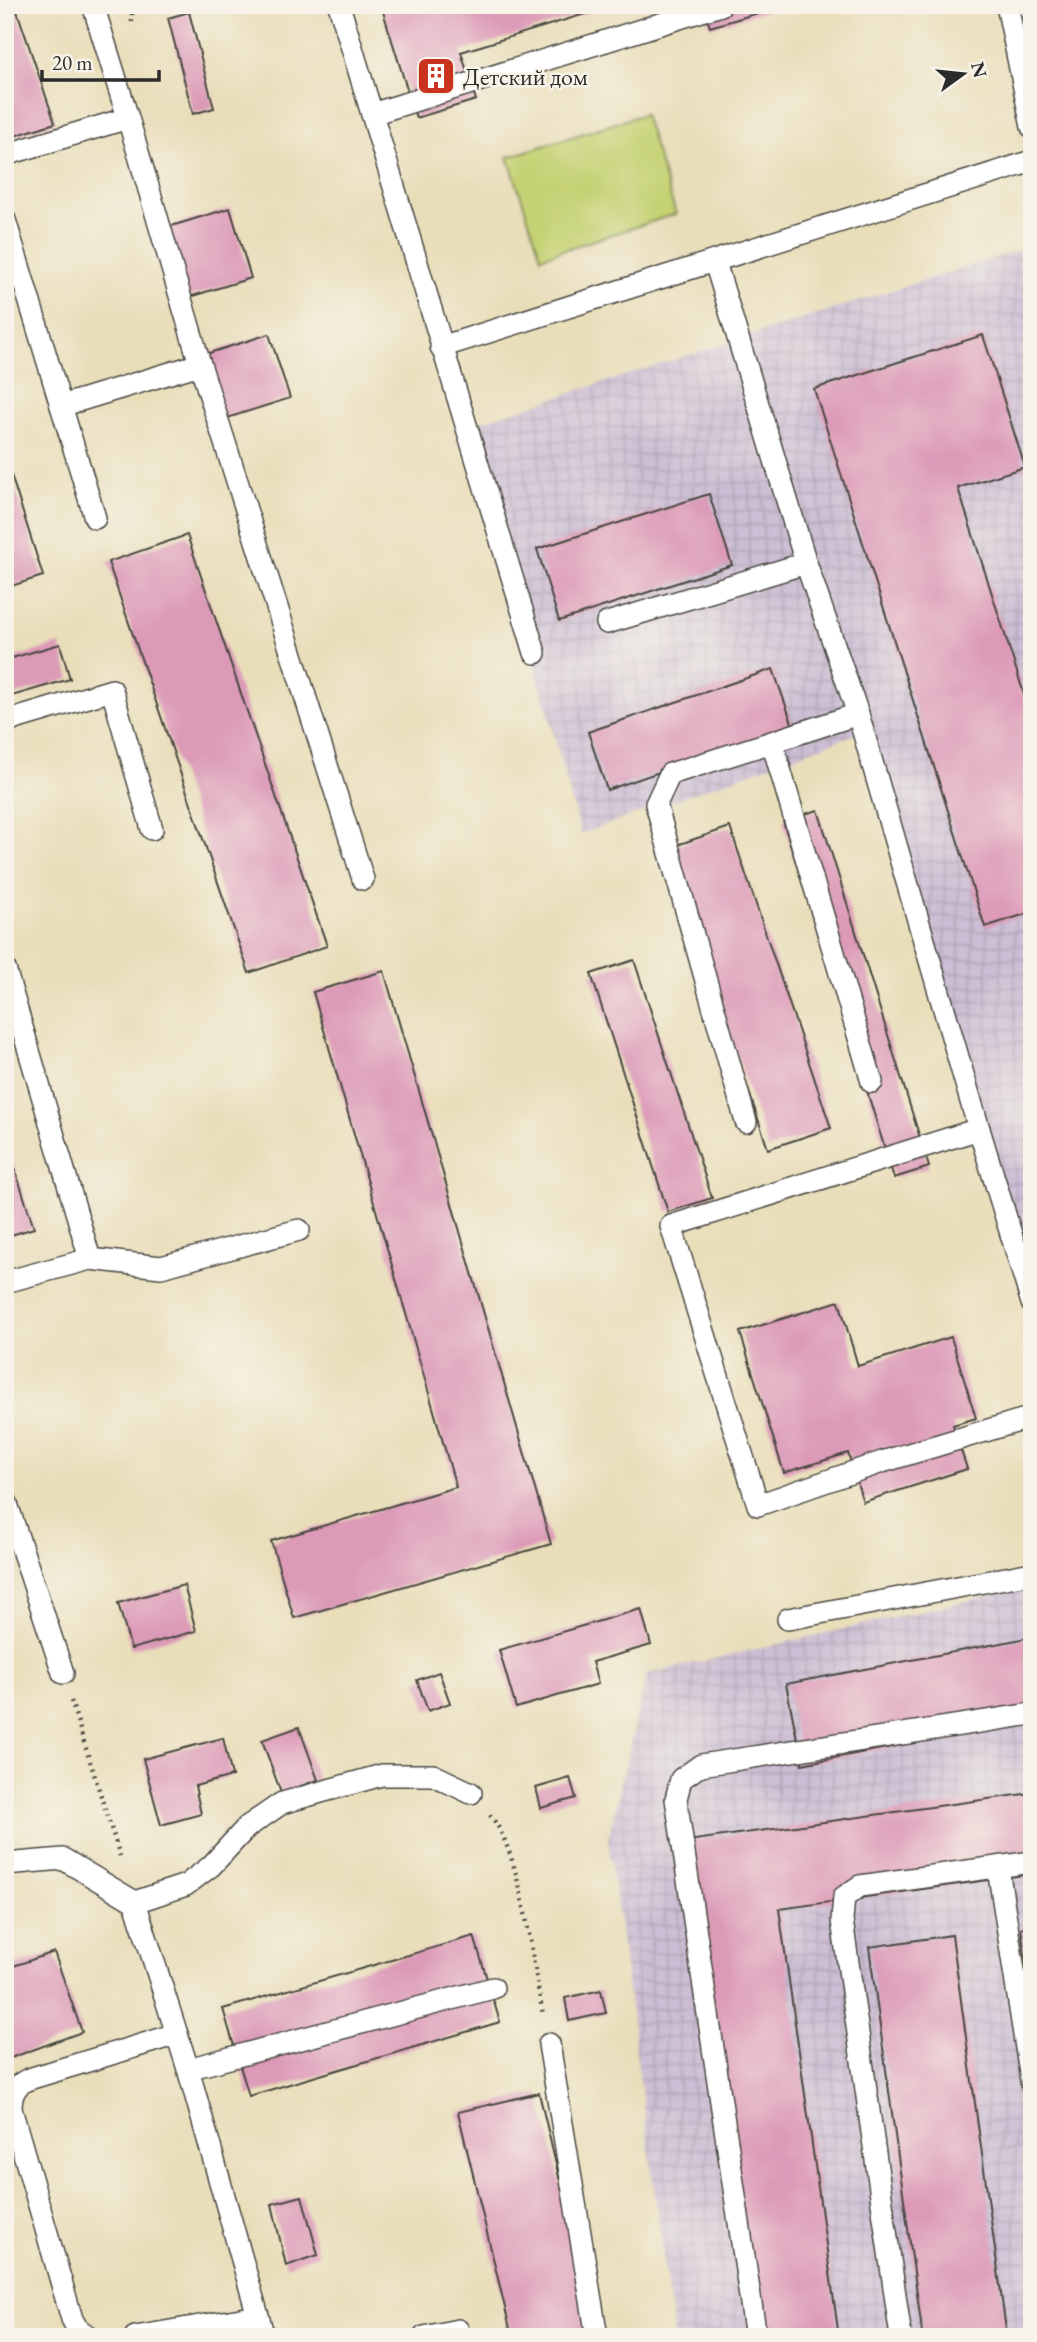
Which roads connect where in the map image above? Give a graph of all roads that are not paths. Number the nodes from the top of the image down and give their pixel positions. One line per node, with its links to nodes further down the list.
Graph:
1 (93, 5): 6 (lane)
2 (340, 5): 5 (lane)
3 (721, 5): 5 (lane)
4 (1007, 5): 7 (lane)
5 (372, 114): 12 (lane)
6 (128, 118): 8 (lane); 13 (lane)
7 (1032, 127)
8 (5, 155)
9 (1032, 161): 11 (lane)
10 (5, 220): 14 (lane)
11 (715, 262): 12 (lane); 16 (lane)
12 (441, 347): 18 (lane)
13 (200, 365): 14 (lane); 23 (lane)
14 (61, 406): 15 (lane)
15 (95, 518)
16 (806, 563): 17 (lane); 19 (lane)
17 (607, 623)
18 (535, 653)
19 (858, 714): 21 (lane); 27 (lane)
20 (5, 722): 22 (lane)
21 (772, 742): 25 (lane); 26 (lane)
22 (152, 829)
23 (363, 879)
24 (5, 970): 29 (lane)
25 (872, 1082)
26 (746, 1122)
27 (979, 1129): 31 (lane); 32 (lane)
28 (299, 1230): 29 (lane)
29 (90, 1259): 30 (lane)
30 (5, 1282)
31 (1032, 1303)
32 (1032, 1417)
33 (5, 1498): 36 (lane)
34 (1032, 1573): 35 (lane)
35 (788, 1619)
36 (63, 1673)
37 (1032, 1714): 55 (lane)
38 (471, 1793): 42 (lane)
39 (1032, 1862): 41 (lane)
40 (5, 1864): 42 (lane)
41 (998, 1868): 47 (lane); 56 (lane)
42 (135, 1902): 44 (lane)
43 (493, 1987): 46 (lane)
44 (177, 2034): 46 (lane); 50 (lane)
45 (549, 2044): 54 (lane)
46 (188, 2069): 48 (lane)
47 (1032, 2086)
48 (258, 2316): 51 (lane); 52 (lane)
49 (457, 2330): 53 (lane)
50 (89, 2337)
51 (135, 2337)
52 (264, 2337)
53 (424, 2337)
54 (597, 2337)
55 (756, 2337)
56 (901, 2337)

